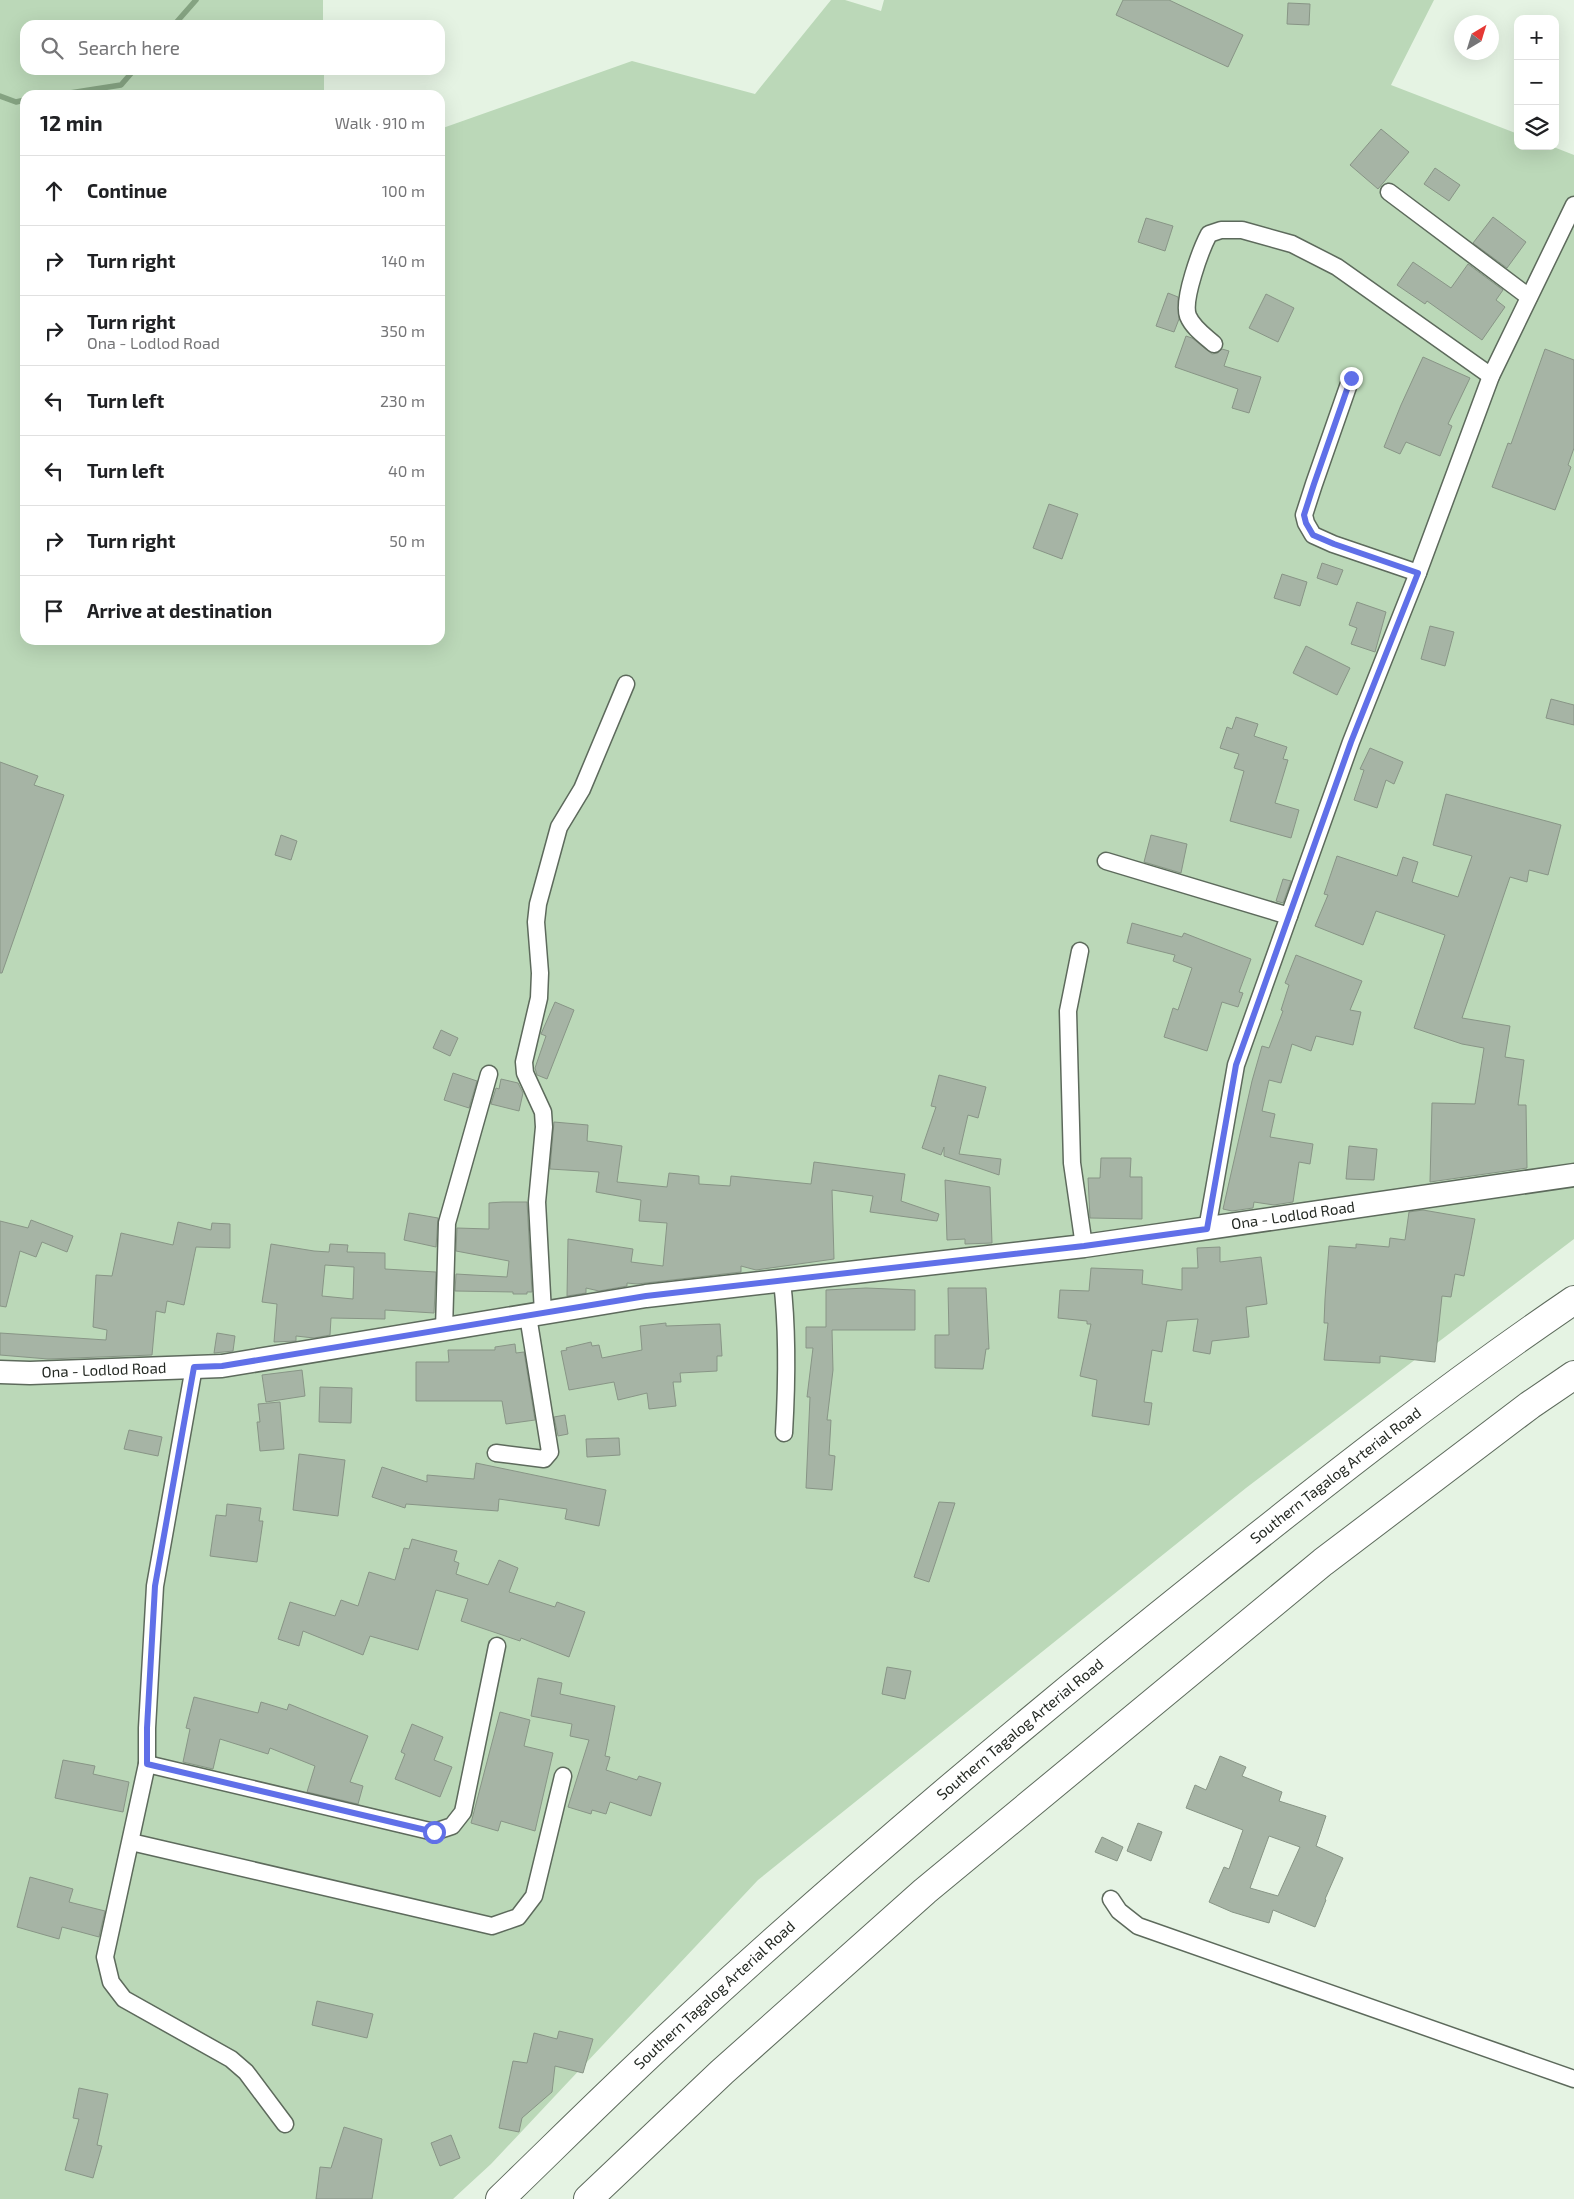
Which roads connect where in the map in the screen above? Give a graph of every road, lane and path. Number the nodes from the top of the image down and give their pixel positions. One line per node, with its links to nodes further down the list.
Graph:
1 (1389, 192): 3 (street)
2 (1574, 205): 3 (street)
3 (1529, 297): 5 (street)
4 (1214, 344): 5 (street)
5 (1491, 376): 7 (street)
6 (1351, 378): 7 (street)
7 (1418, 573): 10 (street)
8 (626, 684): 18 (street)
9 (1106, 861): 10 (street)
10 (1289, 916): 14 (street)
11 (1080, 951): 15 (street)
12 (490, 1074): 19 (street)
13 (1574, 1175): 14 (main road, Ona - Lodlod Road)
14 (1207, 1229): 15 (main road, Ona - Lodlod Road)
15 (1084, 1246): 16 (main road, Ona - Lodlod Road)
16 (782, 1281): 18 (main road, Ona - Lodlod Road); 23 (street)
17 (1574, 1300): 32 (highway, Southern Tagalog Arterial Road)
18 (536, 1314): 19 (main road, Ona - Lodlod Road); 24 (street)
19 (444, 1330): 20 (main road, Ona - Lodlod Road)
20 (194, 1367): 21 (main road, Ona - Lodlod Road); 26 (street)
21 (0, 1372)
22 (1574, 1375): 33 (highway)
23 (784, 1433)
24 (496, 1453)
25 (497, 1646): 26 (street)
26 (147, 1764): 28 (street)
27 (564, 1776): 28 (street)
28 (131, 1842): 31 (street)
29 (1111, 1899): 30 (street)
30 (1574, 2079)
31 (284, 2124)
32 (500, 2199)
33 (588, 2199)

